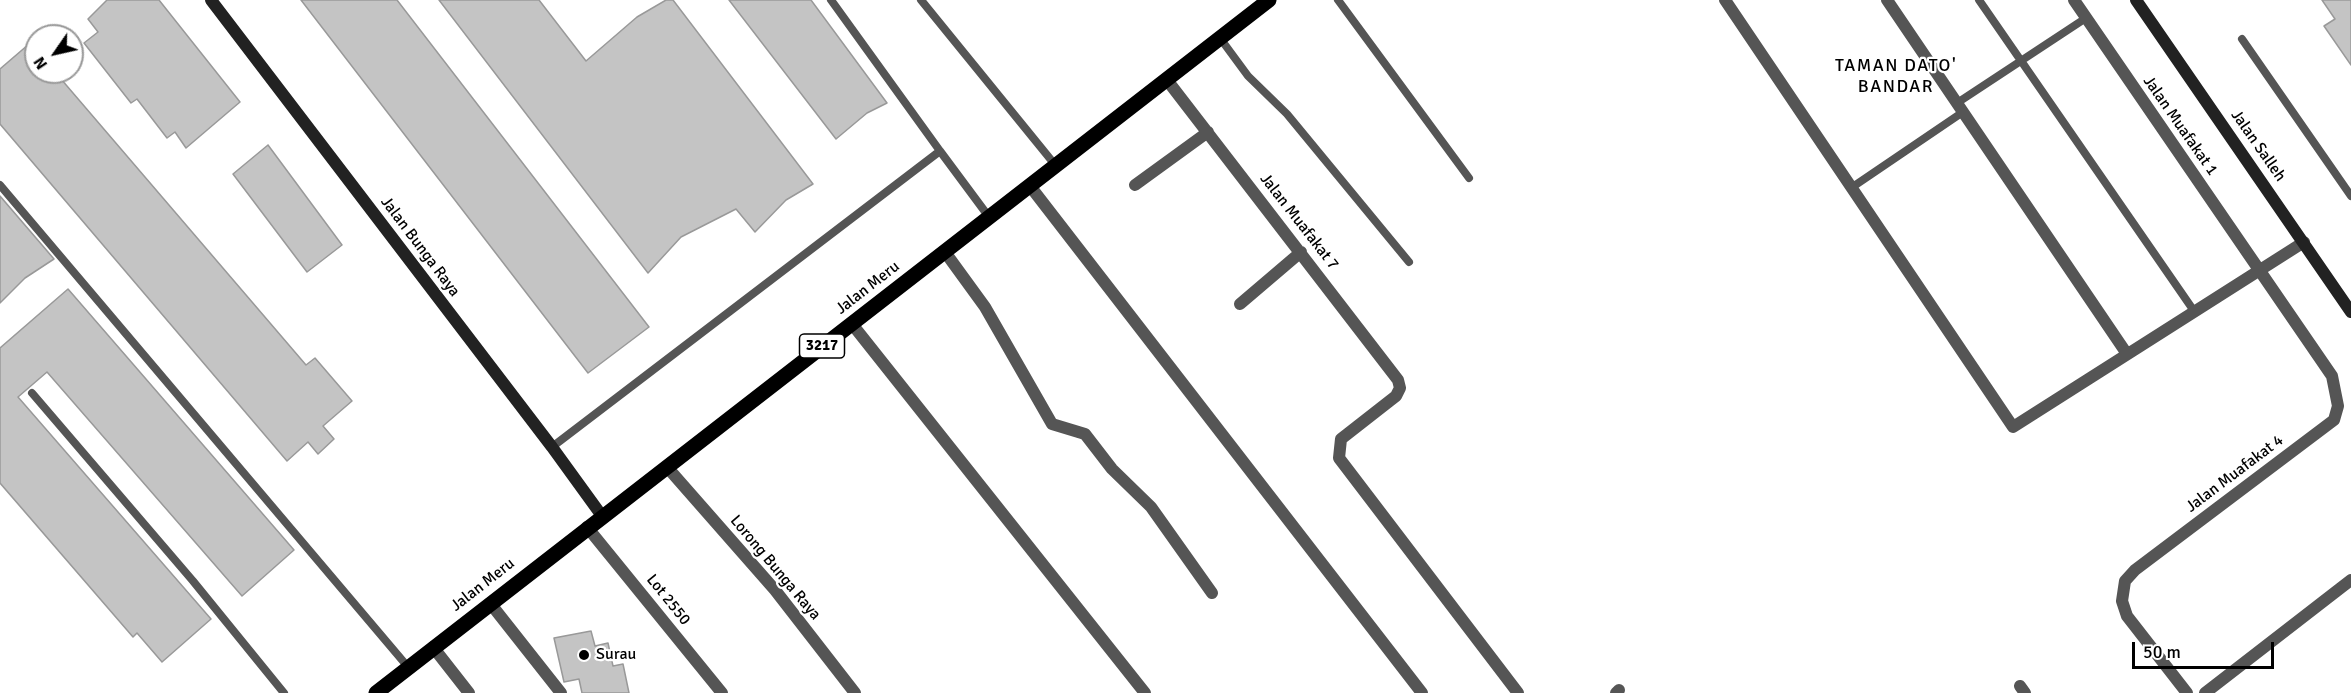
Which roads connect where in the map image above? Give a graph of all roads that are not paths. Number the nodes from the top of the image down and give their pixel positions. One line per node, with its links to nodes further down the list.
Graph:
1 (211, 0): 38 (street, Jalan Bunga Raya)
2 (831, 0): 18 (lane)
3 (921, 0): 19 (lane)
4 (1269, 0): 12 (main road, Jalan Meru / 3217)
5 (1338, 0): 20 (lane)
6 (1725, 0): 24 (street)
7 (1887, 0): 16 (street)
8 (1979, 0): 14 (lane)
9 (2074, 0): 11 (street, Jalan Muafakat 1)
10 (2136, 0): 27 (street, Jalan Salleh)
11 (2086, 18): 14 (lane); 31 (street, Jalan Muafakat 1)
12 (1220, 38): 15 (main road, Jalan Meru / 3217); 30 (lane)
13 (2242, 39): 25 (lane)
14 (2021, 61): 16 (lane); 33 (lane)
15 (1167, 80): 17 (street, Jalan Muafakat 7); 19 (main road, Jalan Meru / 3217)
16 (1960, 108): 24 (lane); 36 (street)
17 (1208, 132): 22 (street); 29 (street, Jalan Muafakat 7)
18 (940, 151): 26 (lane); 38 (lane)
19 (1056, 166): 23 (main road, Jalan Meru / 3217)
20 (1468, 178)
21 (0, 185): 46 (lane)
22 (1135, 185)
23 (1030, 186): 26 (main road, Jalan Meru / 3217); 54 (street)
24 (1851, 188): 36 (street)
25 (2351, 196)
26 (990, 217): 28 (main road, Jalan Meru / 3217)
27 (2304, 242): 31 (street); 34 (street, Jalan Salleh)
28 (945, 252): 35 (main road, Jalan Meru / 3217); 43 (street)
29 (1301, 252): 32 (street); 55 (street, Jalan Muafakat 7)
30 (1409, 262)
31 (2259, 270): 33 (street); 56 (street, Jalan Muafakat 4)
32 (1240, 304)
33 (2194, 311): 36 (street)
34 (2351, 312)
35 (852, 324): 39 (main road, Jalan Meru / 3217); 53 (street)
36 (2127, 354)
37 (32, 393): 47 (lane)
38 (552, 447): 40 (street, Jalan Bunga Raya)
39 (667, 467): 40 (main road, Jalan Meru / 3217); 52 (street, Lorong Bunga Raya)
40 (602, 516): 41 (main road, Jalan Meru / 3217)
41 (587, 527): 44 (main road, Jalan Meru / 3217); 51 (street, Lot 2550)
42 (2351, 580): 57 (street)
43 (1212, 593)
44 (490, 603): 45 (main road, Jalan Meru / 3217); 50 (street)
45 (433, 646): 46 (main road, Jalan Meru / 3217); 49 (street)
46 (408, 667): 48 (main road, Jalan Meru / 3217)
47 (284, 693)
48 (376, 693)
49 (469, 693)
50 (561, 693)
51 (722, 693)
52 (855, 693)
53 (1145, 693)
54 (1422, 693)
55 (1518, 693)
56 (2187, 693)
57 (2205, 693)

